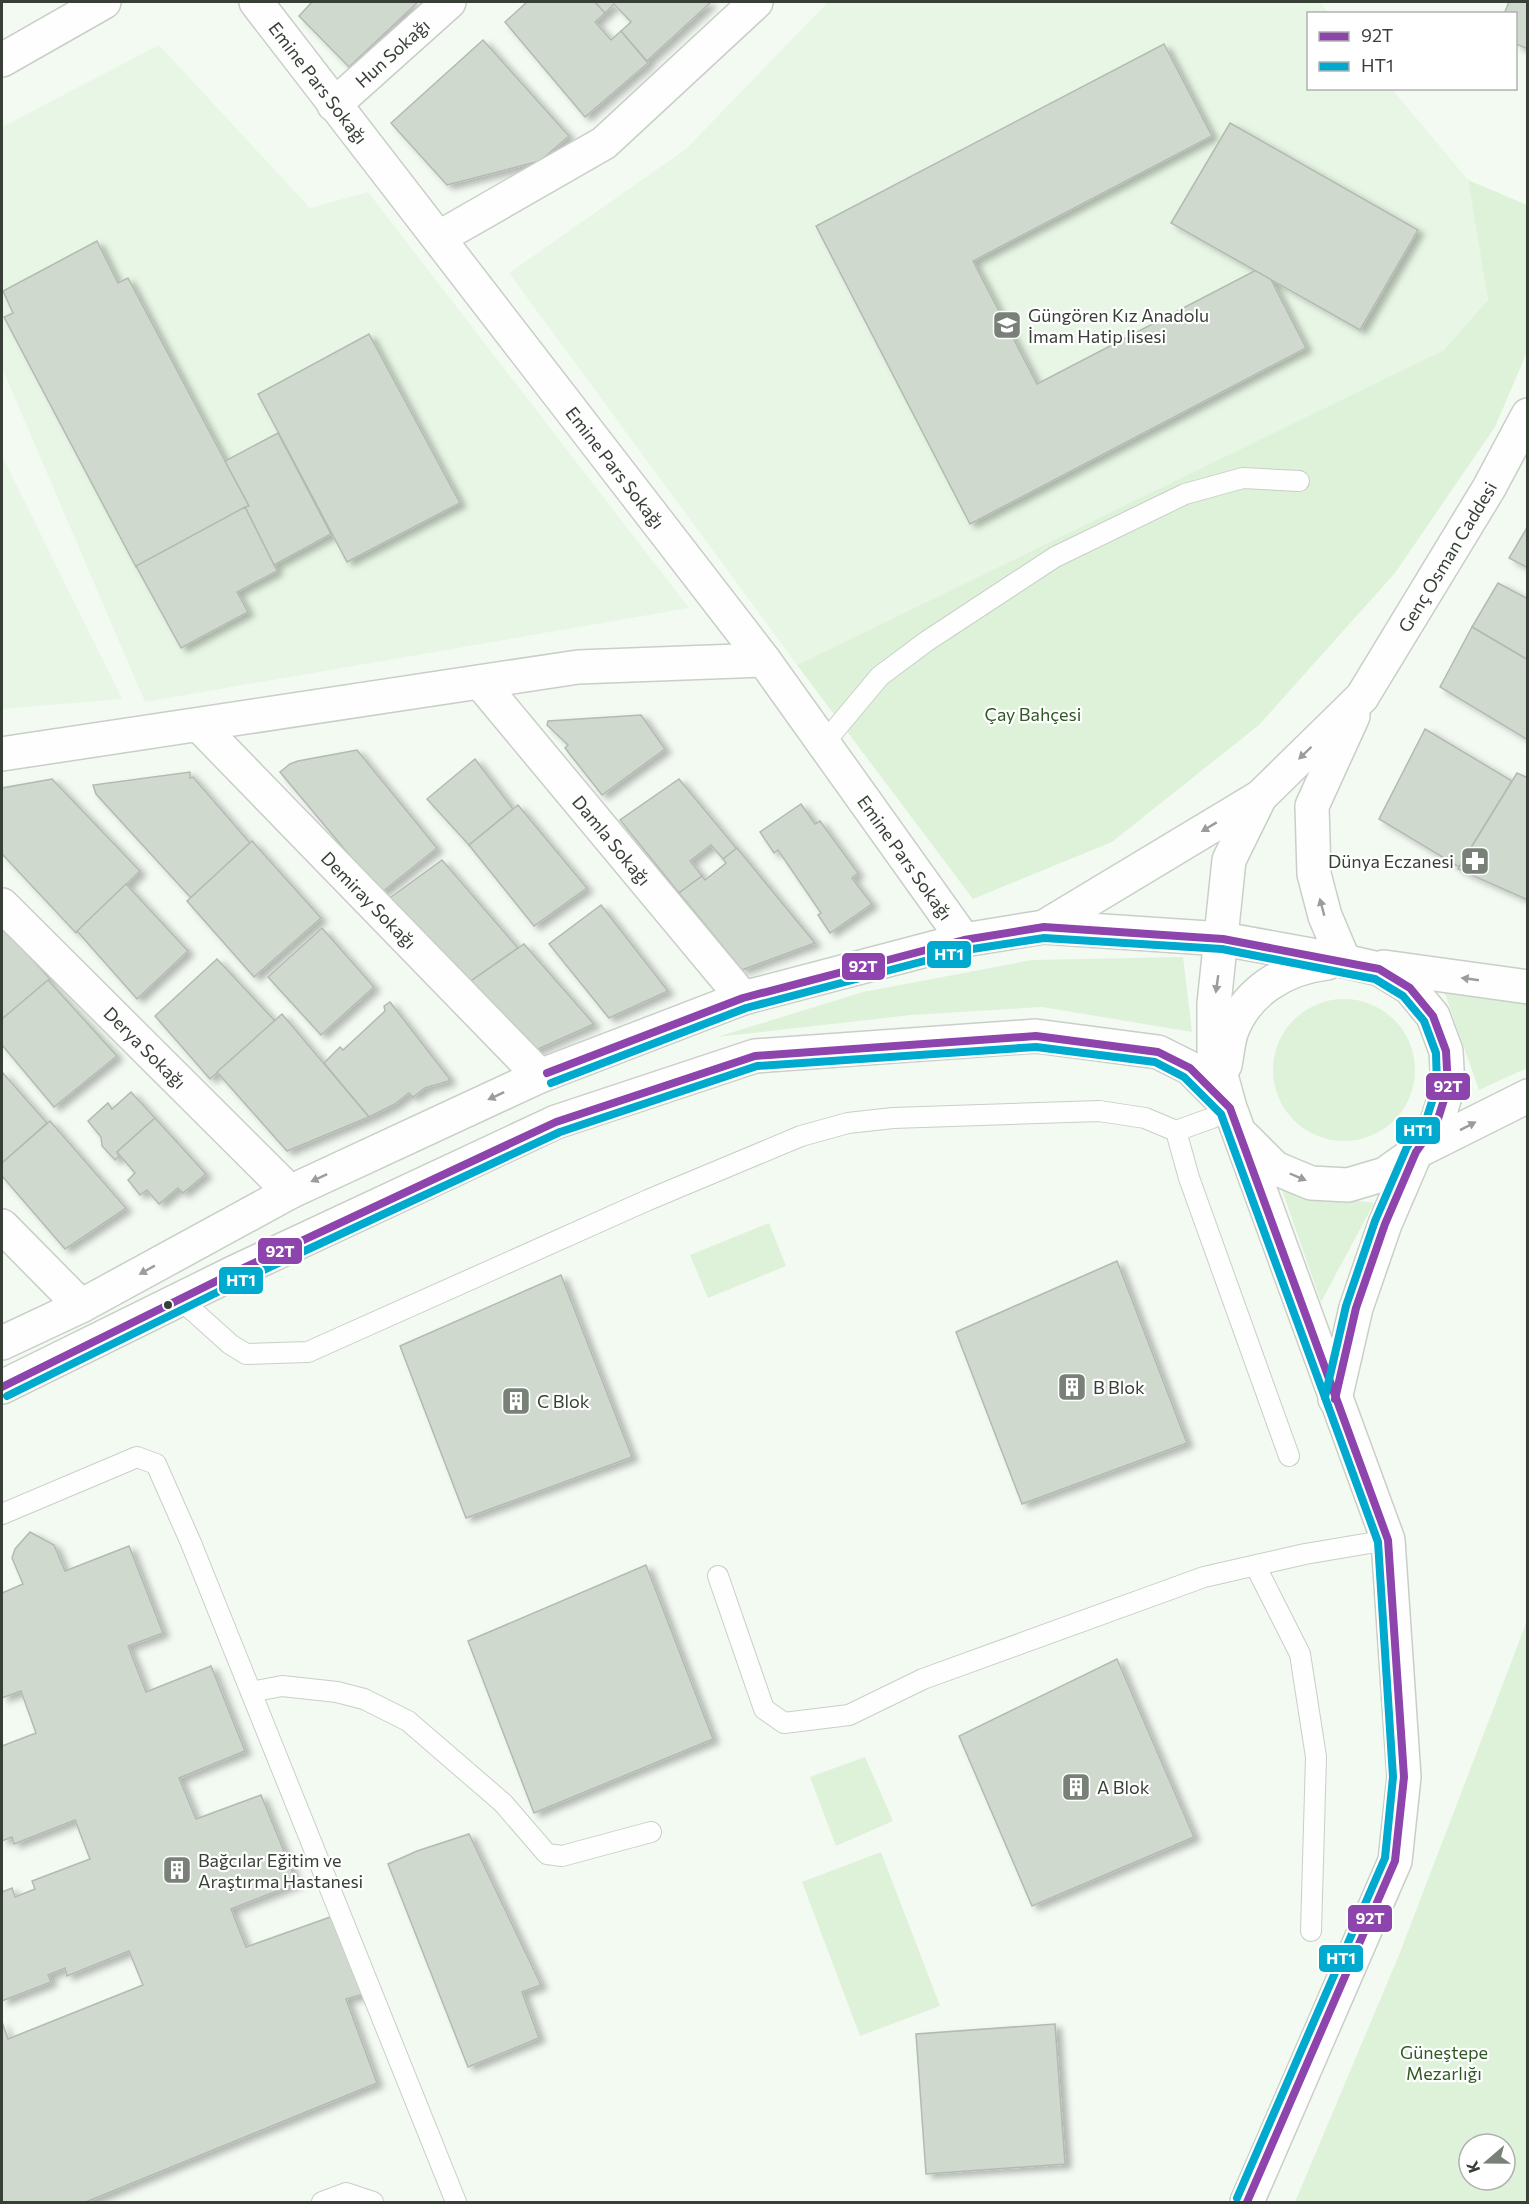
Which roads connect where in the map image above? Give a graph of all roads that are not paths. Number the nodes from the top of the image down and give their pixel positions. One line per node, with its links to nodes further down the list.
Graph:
1 (104, 2): 5 (street)
2 (256, 2): 6 (street, Emine Pars Sokağı)
3 (449, 2): 6 (street, Hun Sokağı)
4 (756, 2): 7 (street)
5 (2, 60)
6 (334, 105): 7 (street, Emine Pars Sokağı)
7 (440, 237): 10 (street, Emine Pars Sokağı)
8 (1527, 415): 12 (street, Genç Osman Caddesi)
9 (1299, 481): 14 (lane)
10 (764, 660): 11 (street); 14 (street, Emine Pars Sokağı)
11 (480, 682): 13 (street); 23 (street, Damla Sokağı)
12 (1362, 697): 16 (street, one-way to 16); 21 (street, one-way to 12)
13 (199, 725): 15 (street); 24 (street, Demiray Sokağı)
14 (824, 743): 20 (street, Emine Pars Sokağı)
15 (2, 754)
16 (1260, 797): 18 (street, one-way to 18); 19 (street)
17 (2, 905): 29 (street, Derya Sokağı)
18 (1044, 927): 19 (street); 20 (street)
19 (1223, 939): 21 (street); 26 (street, one-way to 26)
20 (964, 940): 23 (street)
21 (1344, 961): 22 (street, one-way to 21); 26 (street); 28 (street)
22 (1527, 987)
23 (743, 998): 24 (street)
24 (540, 1076): 29 (street, one-way to 29)
25 (1527, 1096): 28 (street, one-way to 25)
26 (1230, 1108): 27 (lane); 28 (street, one-way to 28); 31 (street); 35 (street)
27 (1176, 1131): 31 (lane); 36 (lane)
28 (1416, 1152): 35 (street)
29 (290, 1192): 32 (street, one-way to 32)
30 (2, 1226): 32 (street)
31 (181, 1300): 34 (street)
32 (81, 1306): 33 (street)
33 (2, 1343)
34 (2, 1387)
35 (1335, 1399): 38 (street)
36 (1289, 1456)
37 (2, 1514): 41 (lane)
38 (1388, 1540): 39 (lane); 47 (street)
39 (1256, 1567): 40 (lane); 43 (lane)
40 (718, 1576)
41 (251, 1692): 42 (lane); 46 (lane)
42 (651, 1832)
43 (1311, 1931)
44 (322, 2202): 45 (lane)
45 (373, 2202)
46 (456, 2202)
47 (1247, 2202)

